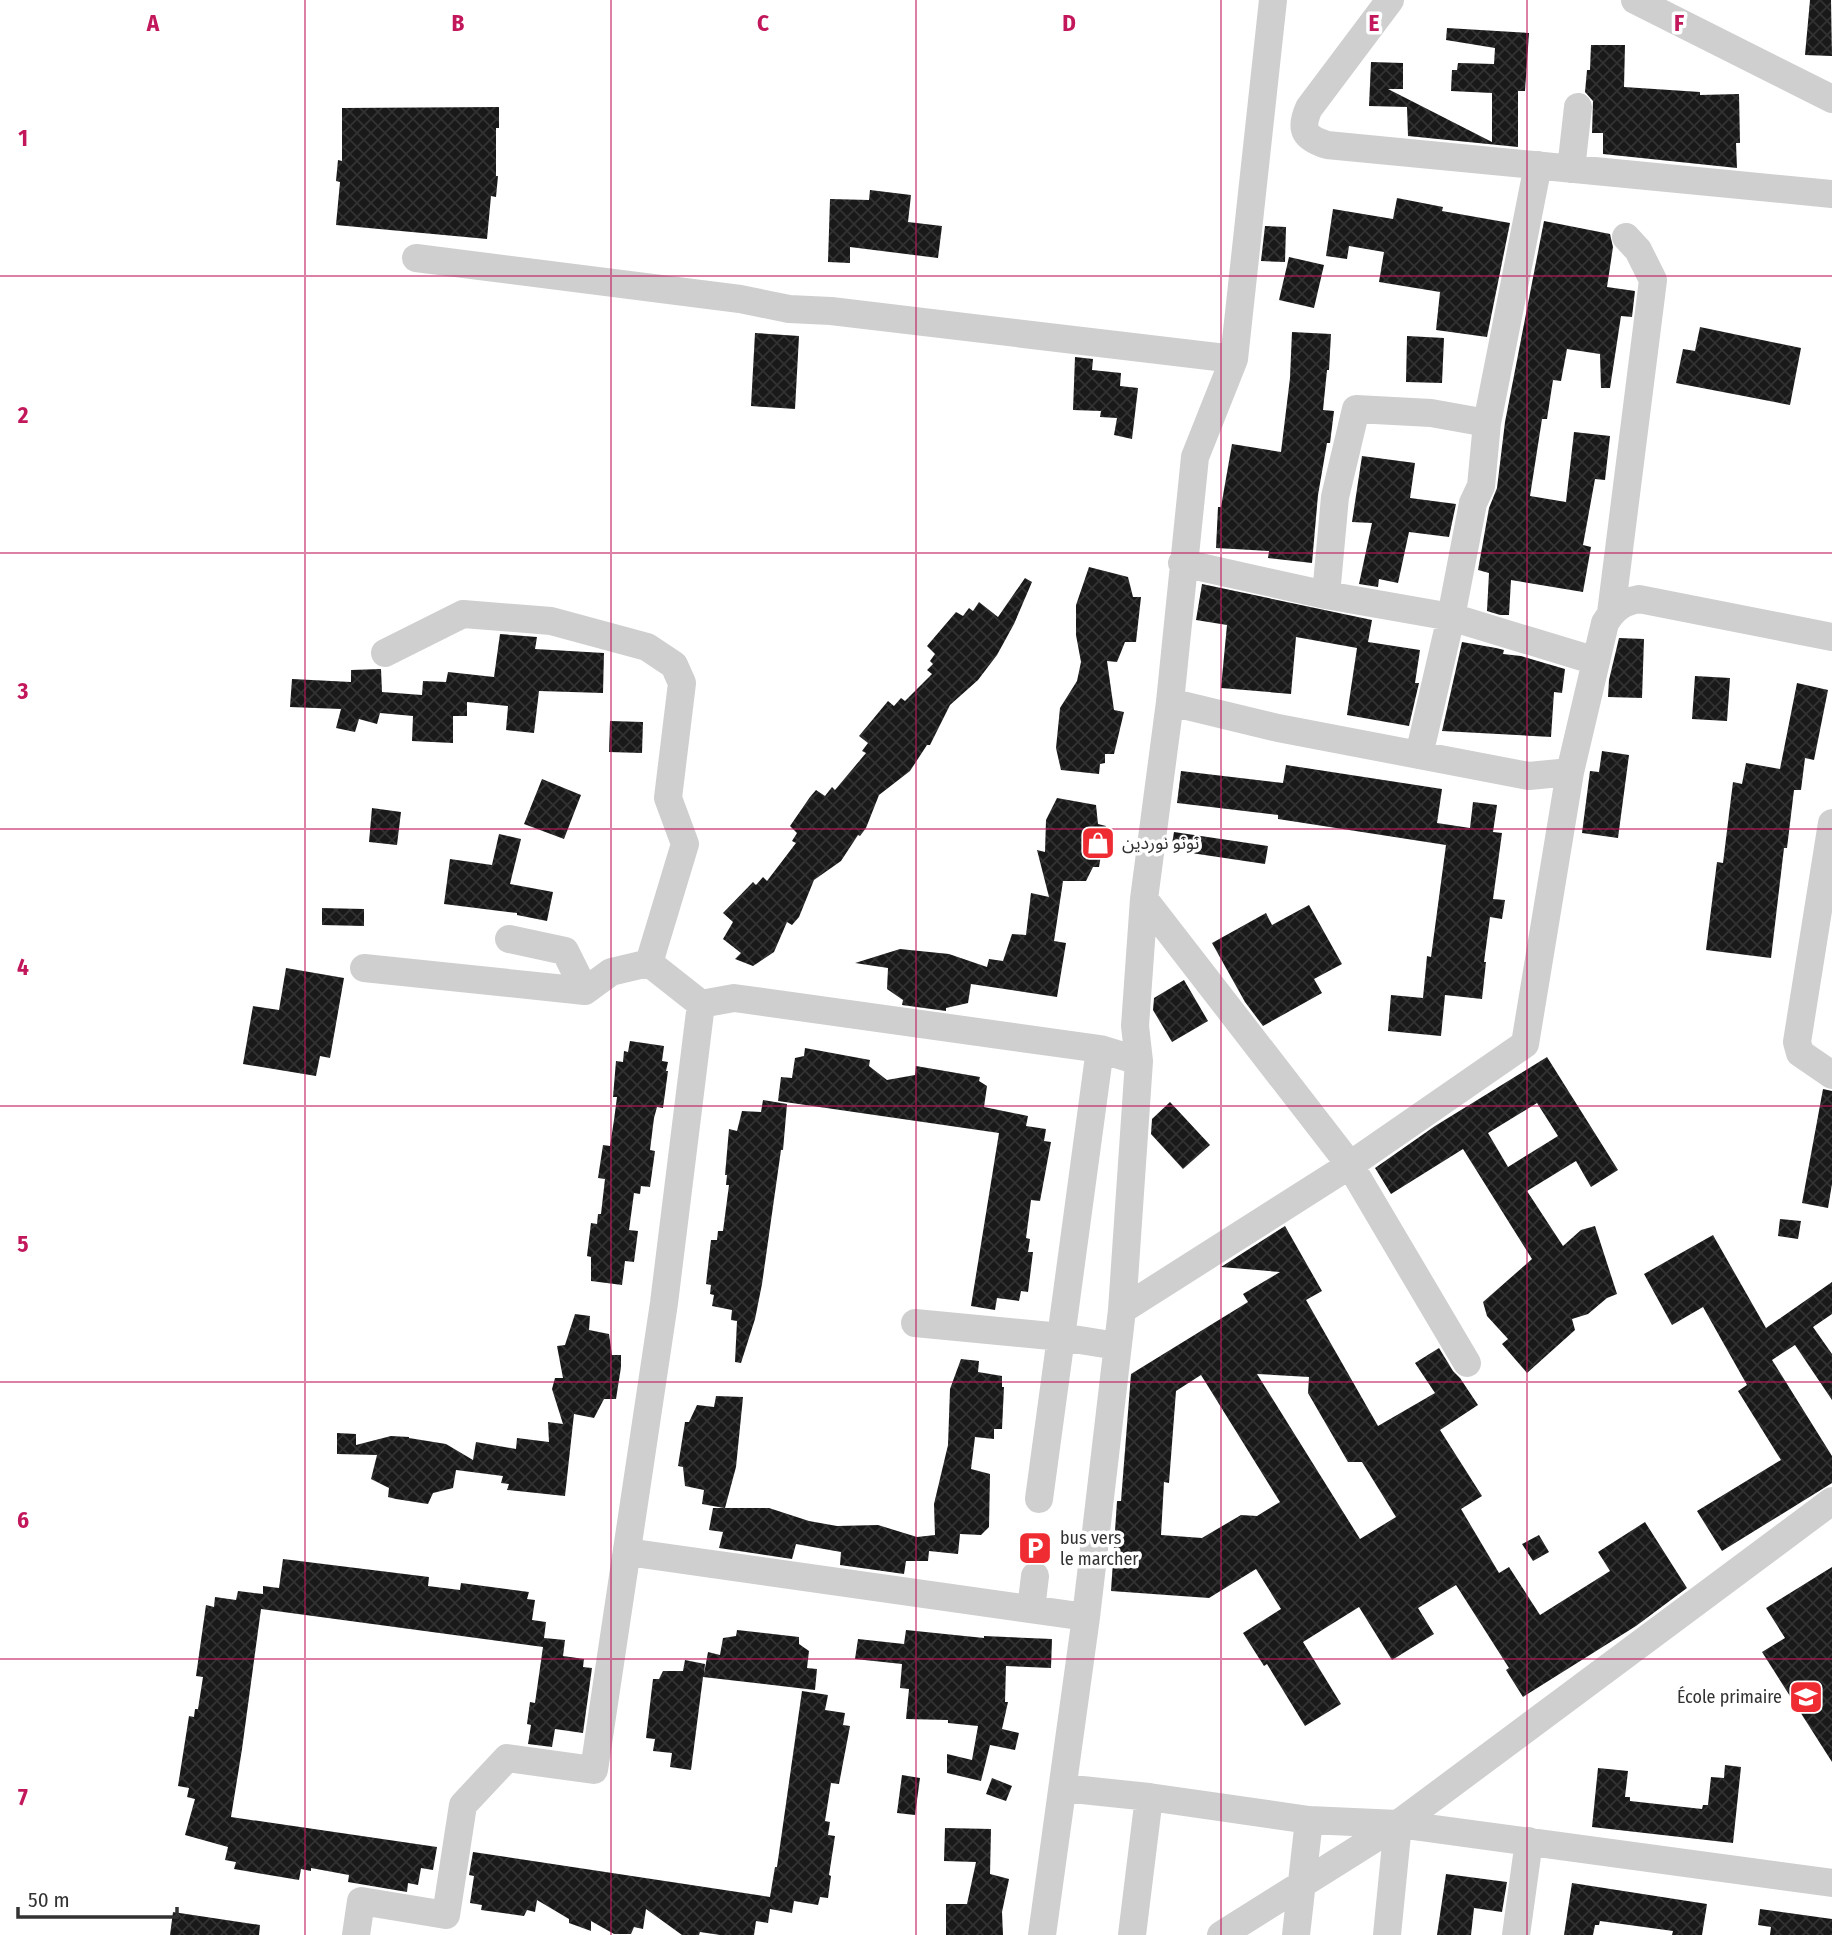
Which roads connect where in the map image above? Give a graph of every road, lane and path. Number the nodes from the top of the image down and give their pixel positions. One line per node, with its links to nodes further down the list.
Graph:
1 (1273, 0): 11 (street)
2 (1390, 0): 6 (street)
3 (1635, 0): 4 (street)
4 (1832, 99)
5 (1578, 107): 7 (street)
6 (1538, 165): 7 (street); 12 (street)
7 (1571, 169): 8 (street)
8 (1832, 194)
9 (1626, 237): 15 (street)
10 (416, 258): 11 (street)
11 (1234, 359): 13 (street)
12 (1487, 423): 14 (street); 16 (street)
13 (1182, 563): 14 (street); 20 (street)
14 (1326, 595): 16 (street)
15 (1611, 613): 17 (street); 19 (street)
16 (1451, 617): 19 (street); 21 (street)
17 (1832, 637)
18 (385, 653): 27 (street)
19 (1596, 661): 22 (street)
20 (1170, 702): 21 (street); 25 (street)
21 (1419, 755): 22 (street)
22 (1570, 772): 34 (street)
23 (1832, 823): 24 (street)
24 (1830, 855): 33 (street)
25 (1144, 899): 32 (street); 34 (street)
26 (509, 939): 29 (street)
27 (649, 964): 29 (street); 30 (street)
28 (364, 968): 29 (street)
29 (585, 991)
30 (701, 1004): 31 (street); 42 (street)
31 (1100, 1049): 32 (street); 37 (street)
32 (1139, 1061): 35 (street)
33 (1832, 1075)
34 (1350, 1165): 35 (street); 39 (street)
35 (1122, 1310): 38 (street)
36 (915, 1322): 37 (street)
37 (1061, 1337): 38 (street); 40 (street)
38 (1117, 1346): 45 (street)
39 (1467, 1363)
40 (1039, 1499)
41 (1832, 1501): 49 (street)
42 (627, 1552): 44 (street); 53 (street)
43 (1035, 1576): 44 (street)
44 (1031, 1609): 45 (street)
45 (1086, 1617): 46 (street)
46 (1063, 1788): 47 (street); 54 (street)
47 (1149, 1797): 48 (street); 55 (street)
48 (1309, 1820): 49 (street); 52 (street)
49 (1398, 1824): 50 (street); 52 (street); 58 (street)
50 (1530, 1841): 51 (street); 59 (street)
51 (1832, 1883)
52 (1302, 1886): 56 (street); 57 (street)
53 (356, 1935)
54 (1042, 1935)
55 (1132, 1935)
56 (1221, 1935)
57 (1296, 1935)
58 (1387, 1935)
59 (1516, 1935)

